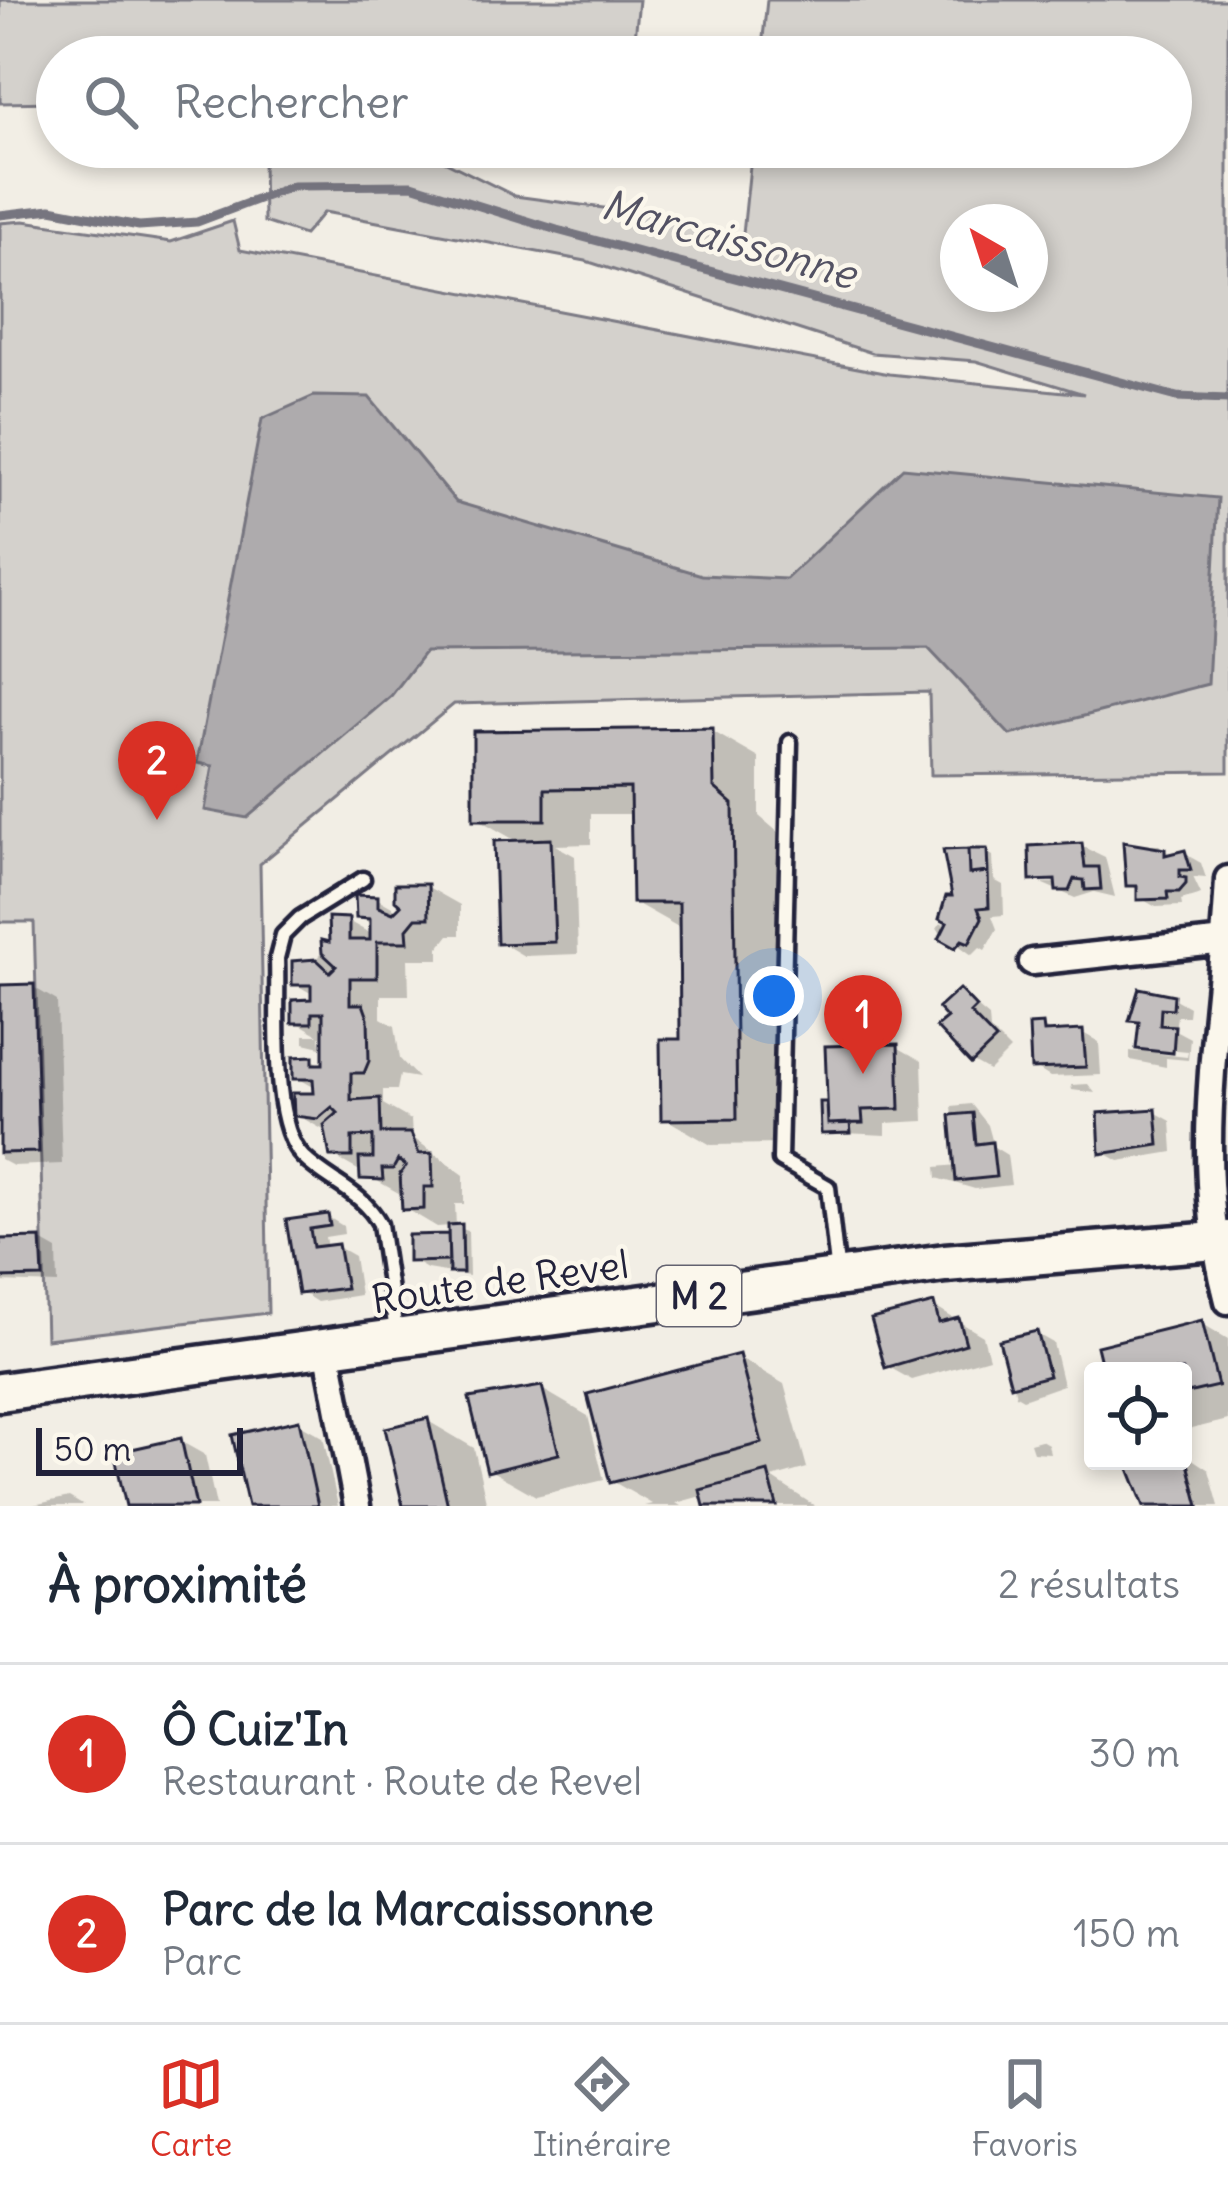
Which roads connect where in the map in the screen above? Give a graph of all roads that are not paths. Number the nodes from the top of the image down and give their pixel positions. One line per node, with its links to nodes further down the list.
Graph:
1 (790, 742): 7 (lane)
2 (363, 879): 9 (lane)
3 (1228, 879): 4 (street)
4 (1225, 941): 5 (street); 6 (street)
5 (1032, 962)
6 (1220, 1241): 7 (main road, Route de Revel / M 2); 8 (street)
7 (838, 1277): 9 (main road, Route de Revel / M 2)
8 (1228, 1301)
9 (398, 1338): 10 (main road, Route de Revel / M 2)
10 (327, 1348): 11 (main road, Route de Revel / M 2); 12 (street)
11 (0, 1392)
12 (357, 1506)

